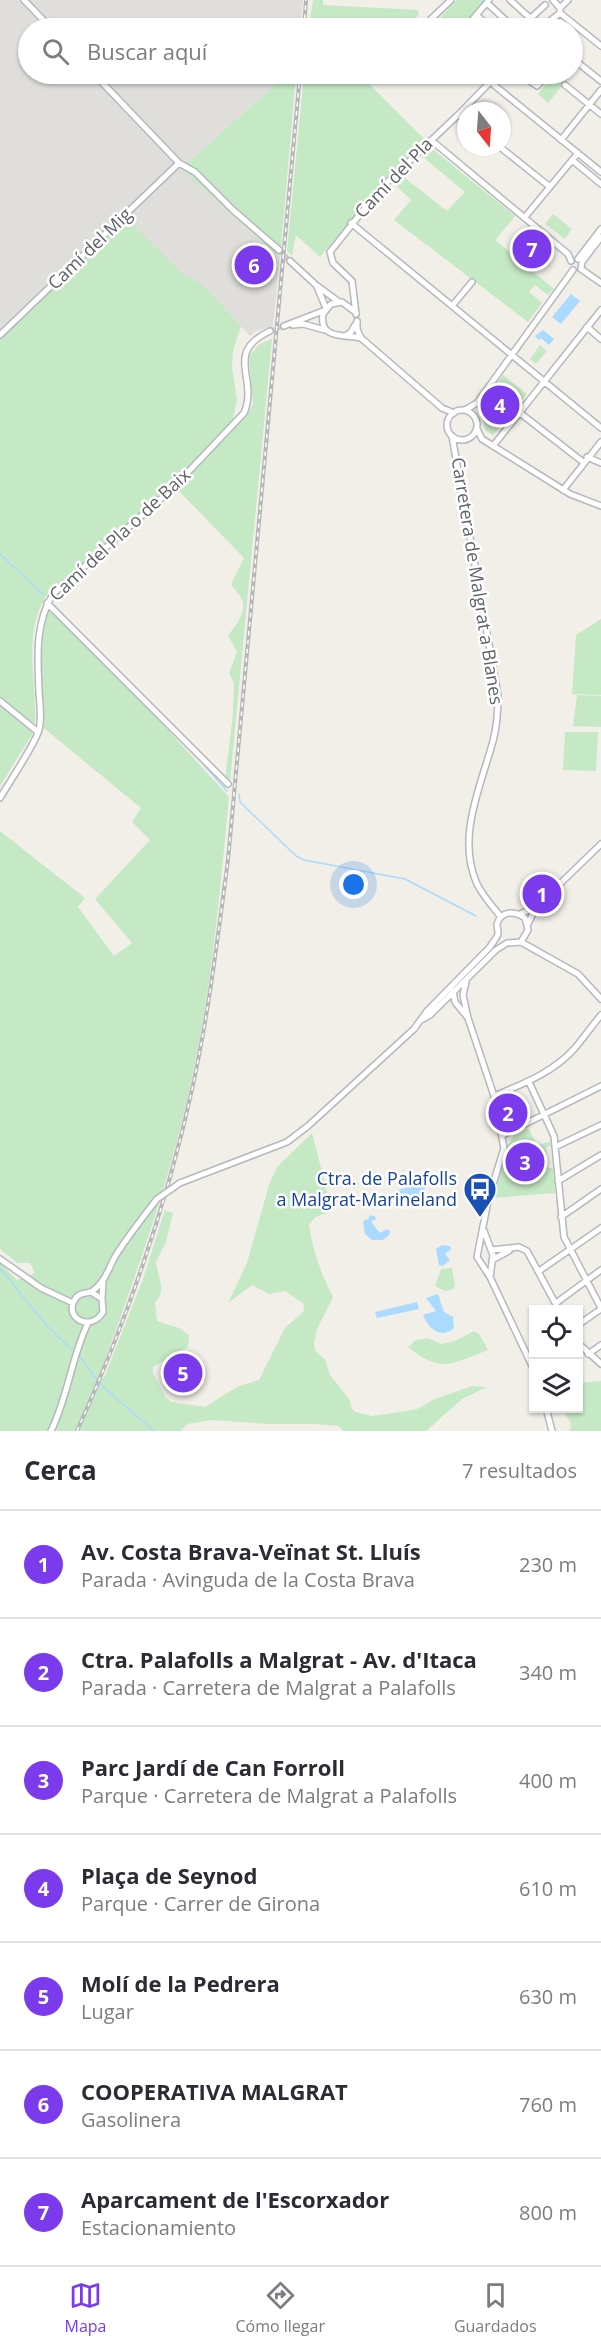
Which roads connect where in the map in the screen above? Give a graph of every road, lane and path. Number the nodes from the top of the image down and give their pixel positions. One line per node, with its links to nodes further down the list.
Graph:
1 (24, 0): 10 (street)
2 (451, 0): 11 (street)
3 (510, 0): 15 (street)
4 (553, 0): 8 (street)
5 (568, 0): 8 (street)
6 (488, 2): 9 (street); 14 (street)
7 (546, 4): 15 (street)
8 (557, 13): 16 (street); 17 (street)
9 (476, 15): 12 (street); 13 (street)
10 (41, 18)
11 (433, 18)
12 (474, 18)
13 (480, 18)
14 (504, 18)
15 (530, 18)
16 (552, 18)
17 (564, 18)
18 (583, 32): 19 (street)
19 (601, 46)
20 (583, 66): 21 (street)
21 (601, 81)
22 (104, 84): 36 (street)
23 (488, 84): 27 (street, Camí del Pla)
24 (494, 84): 32 (street)
25 (565, 86): 28 (street)
26 (601, 90): 28 (street)
27 (471, 102)
28 (589, 105): 29 (street); 32 (street)
29 (601, 114)
30 (457, 116): 31 (street, Camí del Pla)
31 (431, 140): 40 (street); 41 (street, Camí del Pla)
32 (561, 140): 33 (street)
33 (578, 153): 35 (street); 37 (street)
34 (511, 156): 39 (street)
35 (572, 160): 38 (street); 39 (street)
36 (179, 163): 44 (street); 62 (street, Camí del Mig)
37 (601, 172)
38 (601, 184)
39 (550, 187): 40 (street)
40 (525, 217): 46 (street)
41 (351, 223): 52 (street, Camí del Pla); 54 (street)
42 (601, 229): 46 (street)
43 (601, 237): 46 (street)
44 (279, 250)
45 (290, 261): 51 (street)
46 (577, 261): 47 (street); 48 (street)
47 (581, 269): 48 (street); 50 (street)
48 (573, 270): 66 (street)
49 (472, 282): 54 (street)
50 (601, 282)
51 (316, 285): 53 (street); 55 (street)
52 (354, 293): 53 (street); 57 (street, Camí del Pla)
53 (341, 302): 55 (street); 57 (street)
54 (452, 306): 66 (street)
55 (325, 309): 60 (street); 60 (street)
56 (601, 310): 59 (street)
57 (356, 314): 58 (street)
58 (357, 321): 63 (street); 64 (street)
59 (587, 327): 65 (street); 67 (street)
60 (325, 330): 63 (street)
61 (270, 331): 88 (street, Camí del Pla o de Baix)
62 (0, 335)
63 (345, 336): 64 (street)
64 (361, 338): 69 (street)
65 (601, 339)
66 (512, 355): 67 (street); 68 (street)
67 (544, 382): 71 (street); 75 (street)
68 (477, 403): 70 (street); 73 (street)
69 (442, 408): 72 (street); 74 (street)
70 (465, 410): 72 (street); 73 (street)
71 (520, 412): 82 (street); 84 (street)
72 (454, 413): 74 (street)
73 (474, 416): 76 (street)
74 (448, 420): 77 (street)
75 (601, 428)
76 (477, 429): 78 (street); 79 (street)
77 (452, 436): 80 (street); 83 (street, Carretera de Malgrat a Blanes)
78 (471, 438): 79 (street); 80 (street)
79 (482, 439): 82 (street)
80 (464, 440): 83 (street, Carretera de Malgrat a Blanes)
81 (601, 442): 84 (street)
82 (493, 446): 86 (street)
83 (456, 448): 96 (street, Carretera de Malgrat a Blanes)
84 (585, 460): 85 (street); 86 (street)
85 (601, 463)
86 (563, 490): 87 (street)
87 (601, 506)
88 (47, 603): 90 (street, Camí del Pla o de Baix); 91 (street)
89 (0, 701): 90 (street)
90 (38, 732): 92 (street, Camí del Pla o de Baix)
91 (228, 784)
92 (0, 798)
93 (601, 844): 94 (street)
94 (536, 907): 95 (street); 97 (street)
95 (520, 914): 96 (street); 97 (street)
96 (501, 917): 98 (street)
97 (528, 924): 99 (street)
98 (498, 934): 101 (street); 103 (street)
99 (526, 936): 100 (street); 102 (street)
100 (521, 942): 101 (street); 102 (street)
101 (507, 943): 104 (street)
102 (535, 949): 107 (street)
103 (469, 969): 105 (street); 110 (street)
104 (469, 976): 105 (street); 106 (street)
105 (453, 992): 106 (street); 108 (street); 109 (street); 110 (street)
106 (463, 995): 112 (street)
107 (601, 999)
108 (457, 1005): 109 (street); 112 (street)
109 (439, 1006): 113 (street)
110 (429, 1009): 113 (street)
111 (601, 1015): 114 (street)
112 (468, 1018): 116 (street)
113 (421, 1020): 137 (street, bridge)
114 (529, 1082): 116 (street); 117 (street)
115 (601, 1086): 117 (street)
116 (497, 1095): 119 (street)
117 (544, 1113): 119 (street); 120 (street)
118 (601, 1125): 120 (street)
119 (506, 1134): 126 (street)
120 (555, 1147): 122 (street)
121 (601, 1155): 122 (street)
122 (558, 1181): 124 (street)
123 (601, 1189): 124 (street)
124 (561, 1217): 128 (street)
125 (601, 1228): 128 (street)
126 (484, 1230): 129 (street); 130 (street)
127 (513, 1249): 130 (street); 132 (street); 135 (street)
128 (572, 1249): 135 (street); 138 (street)
129 (479, 1250): 130 (street); 133 (street)
130 (490, 1250): 132 (street)
131 (0, 1259): 141 (street)
132 (491, 1260): 133 (street); 136 (street)
133 (481, 1262): 136 (street)
134 (601, 1270): 138 (street)
135 (539, 1271): 142 (street)
136 (490, 1277): 151 (street)
137 (103, 1280): 139 (street); 140 (street)
138 (587, 1280): 142 (street); 143 (street)
139 (91, 1292): 140 (street); 141 (street)
140 (102, 1299): 146 (street)
141 (73, 1303): 144 (street)
142 (556, 1303)
143 (601, 1308): 145 (street)
144 (78, 1320): 146 (street); 147 (street)
145 (583, 1321)
146 (88, 1323): 147 (street)
147 (80, 1338): 154 (street)
148 (601, 1345): 150 (street)
149 (583, 1348): 150 (street)
150 (588, 1354): 152 (street)
151 (529, 1359)
152 (601, 1364)
153 (547, 1413): 155 (street)
154 (51, 1431)
155 (552, 1431)

